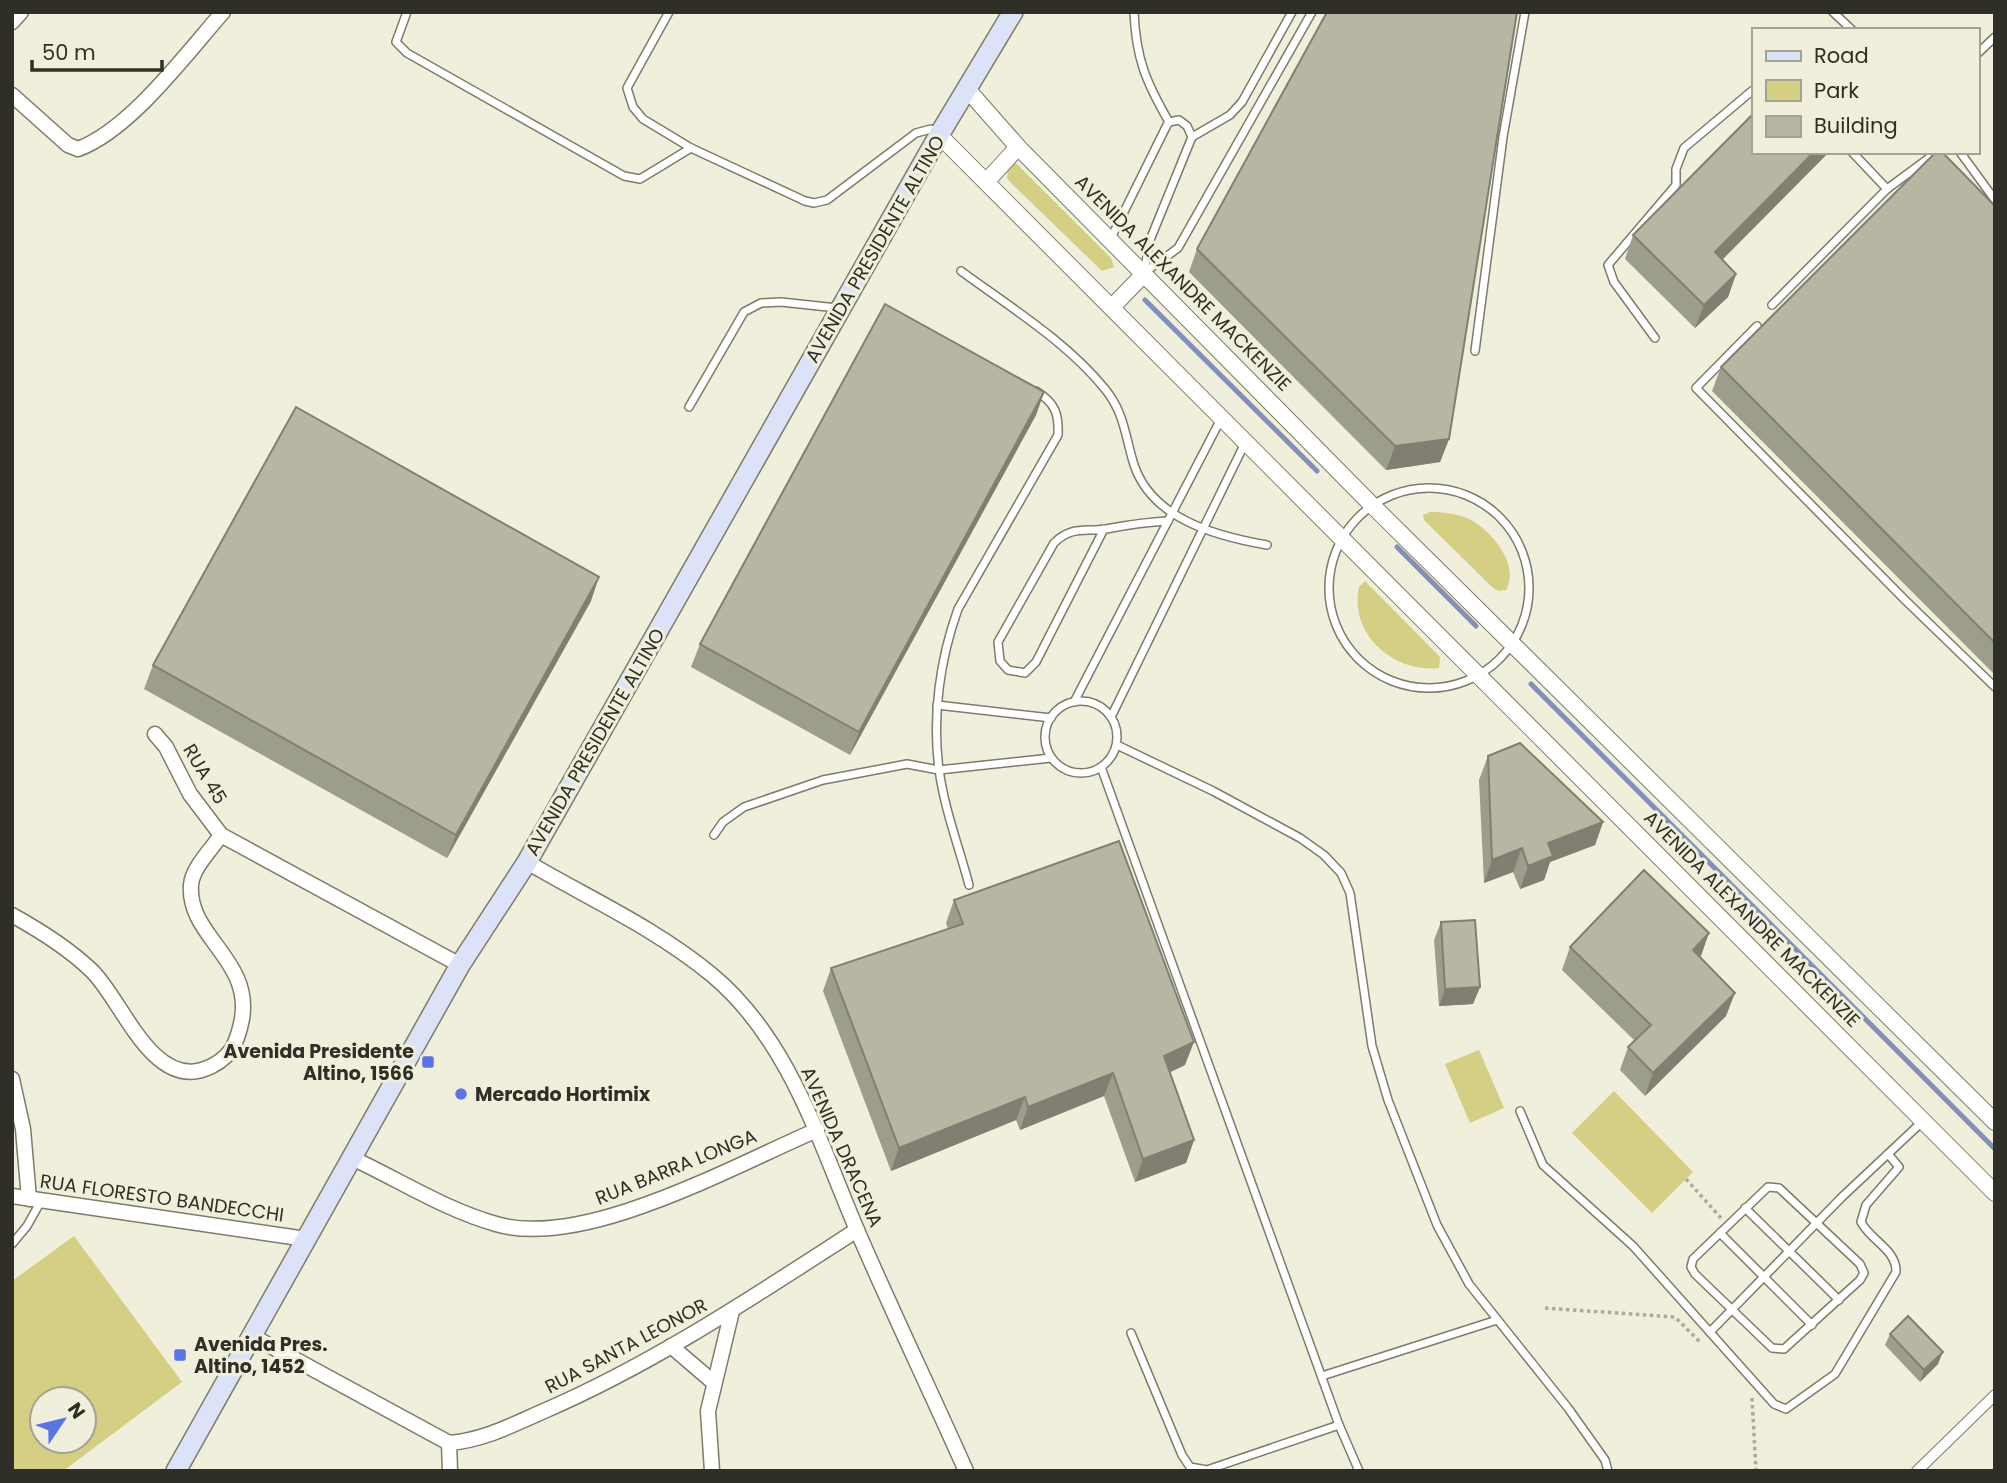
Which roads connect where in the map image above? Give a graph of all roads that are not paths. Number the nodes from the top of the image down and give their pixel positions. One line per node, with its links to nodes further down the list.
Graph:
1 (21, 12): 11 (street)
2 (223, 12): 17 (street)
3 (407, 12): 22 (lane)
4 (669, 12): 22 (lane)
5 (1013, 12): 15 (main road, AVENIDA PRESIDENTE ALTINO)
6 (1134, 12): 18 (lane)
7 (1292, 12): 20 (lane)
8 (1312, 12): 31 (lane)
9 (1525, 12): 37 (lane)
10 (1833, 12): 12 (lane)
11 (12, 22)
12 (1850, 28)
13 (1995, 37): 14 (lane)
14 (1979, 52)
15 (967, 89): 19 (main road, AVENIDA PRESIDENTE ALTINO); 21 (street, AVENIDA ALEXANDRE MACKENZIE)
16 (1752, 91): 36 (lane)
17 (12, 95)
18 (1169, 122): 20 (lane); 29 (lane)
19 (939, 135): 22 (lane); 26 (street, AVENIDA ALEXANDRE MACKENZIE); 34 (main road, AVENIDA PRESIDENTE ALTINO)
20 (1192, 137): 31 (lane)
21 (1017, 147): 26 (street); 29 (street, AVENIDA ALEXANDRE MACKENZIE)
22 (691, 149)
23 (1854, 154): 27 (lane)
24 (1934, 154): 27 (lane)
25 (1961, 154): 28 (lane)
26 (987, 181): 33 (street, AVENIDA ALEXANDRE MACKENZIE)
27 (1887, 189): 32 (lane)
28 (1995, 200)
29 (1110, 240): 31 (street, AVENIDA ALEXANDRE MACKENZIE)
30 (961, 271): 43 (lane)
31 (1144, 274): 33 (street); 42 (street, AVENIDA ALEXANDRE MACKENZIE)
32 (1772, 305)
33 (1113, 306): 40 (street, AVENIDA ALEXANDRE MACKENZIE)
34 (841, 309): 39 (lane); 63 (main road, AVENIDA PRESIDENTE ALTINO)
35 (1757, 326): 51 (lane)
36 (1655, 338)
37 (1475, 351)
38 (1029, 388): 53 (lane)
39 (689, 407)
40 (1222, 416): 41 (street, AVENIDA ALEXANDRE MACKENZIE); 43 (lane)
41 (1246, 441): 46 (lane); 47 (street, AVENIDA ALEXANDRE MACKENZIE)
42 (1372, 505): 47 (lane); 49 (street, AVENIDA ALEXANDRE MACKENZIE); 49 (lane)
43 (1172, 513): 44 (lane); 46 (lane)
44 (1168, 521): 45 (lane); 52 (lane)
45 (1104, 529): 45 (lane)
46 (1202, 530): 48 (lane); 54 (lane)
47 (1342, 537): 50 (street, AVENIDA ALEXANDRE MACKENZIE); 50 (lane)
48 (1267, 545)
49 (1514, 642): 50 (lane); 70 (street, AVENIDA ALEXANDRE MACKENZIE)
50 (1480, 675): 69 (street, AVENIDA ALEXANDRE MACKENZIE)
51 (1995, 687)
52 (1073, 702): 54 (lane); 55 (lane)
53 (937, 705): 55 (lane); 60 (lane)
54 (1111, 717): 57 (lane)
55 (1051, 718): 58 (lane)
56 (155, 734): 61 (street, RUA 45)
57 (1117, 744): 59 (lane); 88 (lane)
58 (1051, 758): 59 (lane); 60 (lane)
59 (1101, 767): 94 (lane)
60 (939, 769): 62 (lane); 64 (lane)
61 (220, 835): 65 (street); 66 (street)
62 (714, 835)
63 (527, 862): 66 (main road, AVENIDA PRESIDENTE ALTINO); 71 (street, AVENIDA DRACENA)
64 (969, 885)
65 (12, 915)
66 (460, 965): 73 (main road, AVENIDA PRESIDENTE ALTINO)
67 (12, 1079): 76 (street)
68 (1520, 1111): 90 (lane)
69 (1923, 1121): 72 (lane); 74 (street, AVENIDA ALEXANDRE MACKENZIE)
70 (1995, 1122)
71 (817, 1130): 73 (street, RUA BARRA LONGA); 79 (street, AVENIDA DRACENA)
72 (1888, 1154): 78 (lane); 90 (lane)
73 (352, 1158): 81 (main road, AVENIDA PRESIDENTE ALTINO)
74 (1995, 1193)
75 (12, 1196): 76 (street, RUA FLORESTO BANDECCHI)
76 (35, 1199): 81 (street, RUA FLORESTO BANDECCHI); 82 (lane)
77 (1745, 1208): 78 (lane); 80 (lane); 83 (lane)
78 (1816, 1223): 83 (lane); 85 (lane)
79 (858, 1230): 87 (street, RUA SANTA LEONOR); 102 (street, AVENIDA DRACENA)
80 (1720, 1233): 84 (lane); 86 (lane)
81 (306, 1239): 92 (main road, AVENIDA PRESIDENTE ALTINO)
82 (12, 1244)
83 (1789, 1251): 84 (lane); 85 (lane)
84 (1763, 1277): 86 (lane); 89 (lane)
85 (1839, 1300): 89 (lane)
86 (1731, 1310): 89 (lane); 90 (lane)
87 (732, 1311): 93 (street, RUA SANTA LEONOR); 95 (street)
88 (1497, 1320): 94 (lane); 104 (lane)
89 (1812, 1325)
90 (1710, 1332)
91 (1131, 1333): 97 (lane)
92 (252, 1336): 98 (street); 99 (main road, AVENIDA PRESIDENTE ALTINO)
93 (671, 1346): 95 (street); 98 (street, RUA SANTA LEONOR)
94 (1322, 1376): 97 (lane)
95 (713, 1382): 101 (street)
96 (1995, 1395): 105 (street)
97 (1339, 1425): 103 (lane)
98 (449, 1443): 100 (street)
99 (176, 1471)
100 (450, 1471)
101 (712, 1471)
102 (966, 1471)
103 (1359, 1471)
104 (1608, 1471)
105 (1917, 1471)

